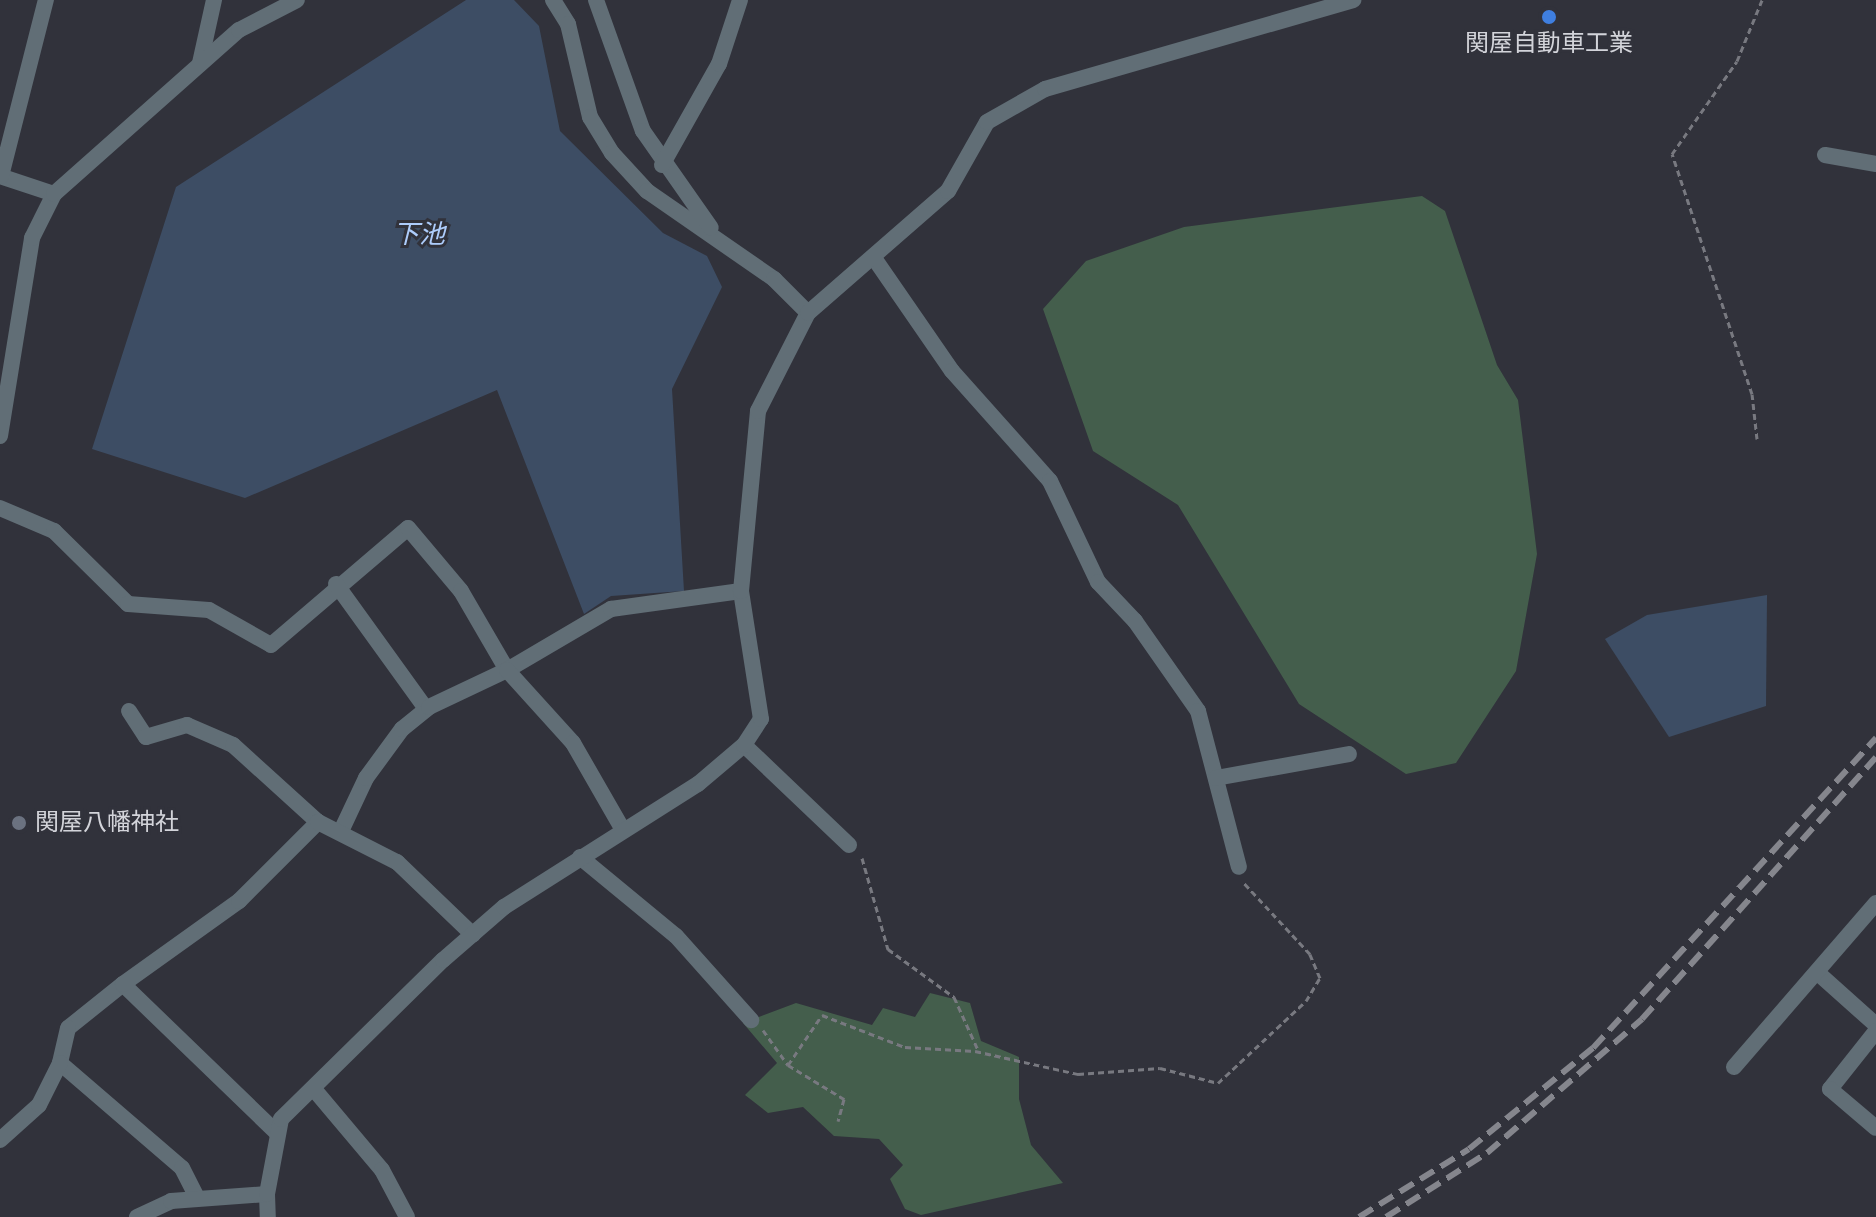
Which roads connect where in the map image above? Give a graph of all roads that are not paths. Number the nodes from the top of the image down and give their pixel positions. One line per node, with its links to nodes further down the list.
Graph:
1 (46, 0): 12 (street)
2 (214, 0): 8 (street)
3 (297, 0): 8 (street)
4 (553, 0): 14 (street)
5 (596, 0): 11 (street)
6 (740, 0): 11 (street)
7 (1353, 0): 15 (street)
8 (200, 63): 13 (street)
9 (1825, 155): 10 (street)
10 (1876, 164)
11 (662, 165): 14 (street)
12 (0, 176): 13 (street)
13 (54, 194): 17 (street)
14 (723, 244): 16 (street)
15 (874, 258): 16 (street); 26 (street)
16 (808, 313): 20 (street)
17 (0, 436)
18 (0, 508): 19 (street)
19 (336, 584): 21 (street); 22 (street)
20 (741, 591): 21 (street); 24 (street)
21 (507, 670): 22 (street); 29 (street)
22 (426, 709): 28 (street)
23 (129, 711): 27 (street)
24 (744, 745): 29 (street); 30 (street)
25 (1349, 754): 26 (street)
26 (1216, 778): 32 (street)
27 (318, 822): 28 (street); 36 (street)
28 (342, 829): 34 (street)
29 (623, 830): 31 (street)
30 (849, 845)
31 (580, 857): 34 (street); 37 (street)
32 (1239, 867)
33 (1876, 903): 35 (street)
34 (473, 935): 41 (street)
35 (1819, 974): 38 (street); 40 (street)
36 (123, 984): 39 (street); 43 (street)
37 (751, 1020)
38 (1876, 1028): 42 (street)
39 (60, 1063): 44 (street); 46 (street)
40 (1734, 1067)
41 (313, 1088): 43 (street); 49 (street)
42 (1876, 1128)
43 (276, 1132): 45 (street)
44 (0, 1140)
45 (267, 1194): 46 (street); 48 (street)
46 (197, 1198): 47 (street)
47 (137, 1217)
48 (268, 1217)
49 (407, 1217)

